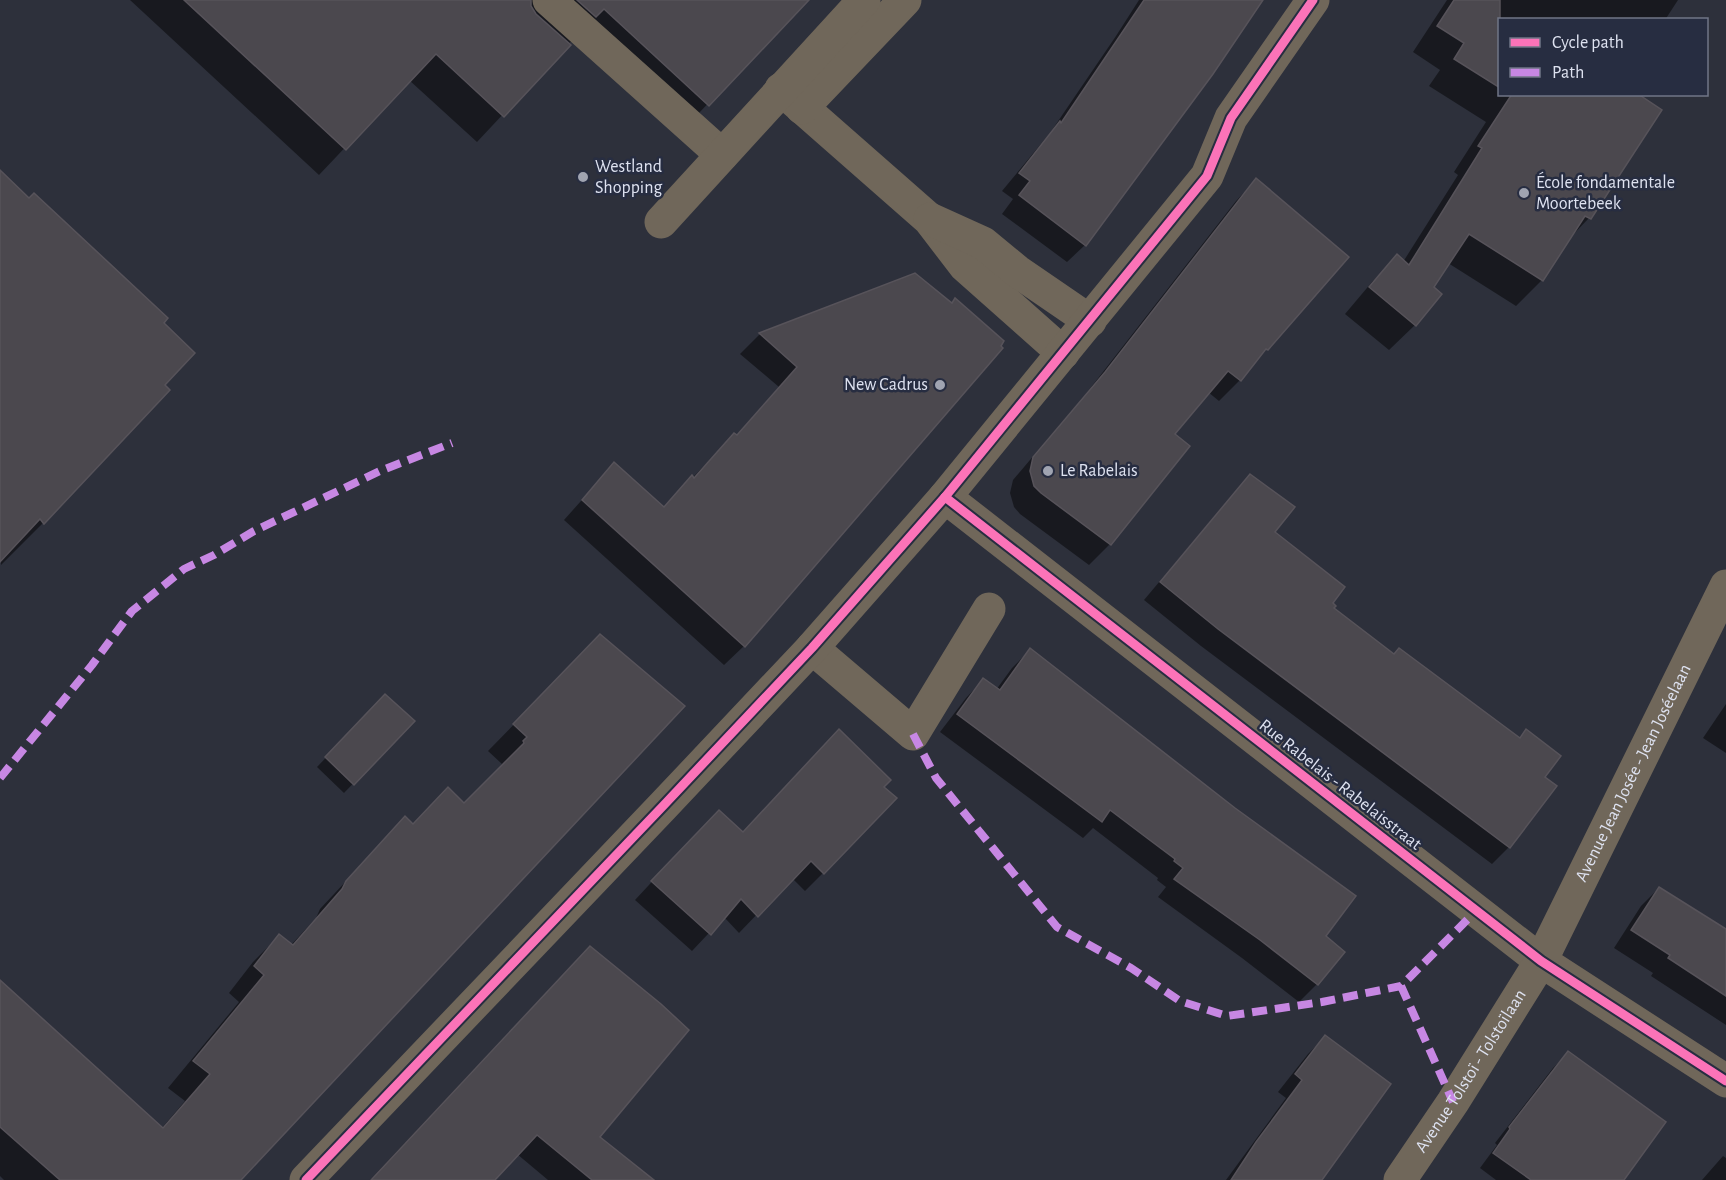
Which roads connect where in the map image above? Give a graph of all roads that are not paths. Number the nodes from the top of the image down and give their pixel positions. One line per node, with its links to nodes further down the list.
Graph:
1 (549, 0): 6 (street)
2 (864, 0): 5 (street)
3 (905, 0): 5 (street)
4 (1313, 0): 9 (street)
5 (791, 99): 6 (street); 7 (street)
6 (722, 155): 8 (street)
7 (929, 219): 9 (street); 10 (street)
8 (661, 222)
9 (1090, 321): 10 (street)
10 (1063, 352): 11 (street)
11 (945, 497): 14 (street); 15 (street, Rue Rabelais - Rabelaisstraat)
12 (1726, 586): 15 (street, Avenue Jean Josée - Jean Joséelaan)
13 (989, 609): 14 (street)
14 (812, 648): 17 (street)
15 (1541, 961): 16 (street, Rue Rabelais - Rabelaisstraat); 18 (street, Avenue Tolstoï - Tolstoïlaan)
16 (1726, 1081)
17 (306, 1180)
18 (1400, 1180)

